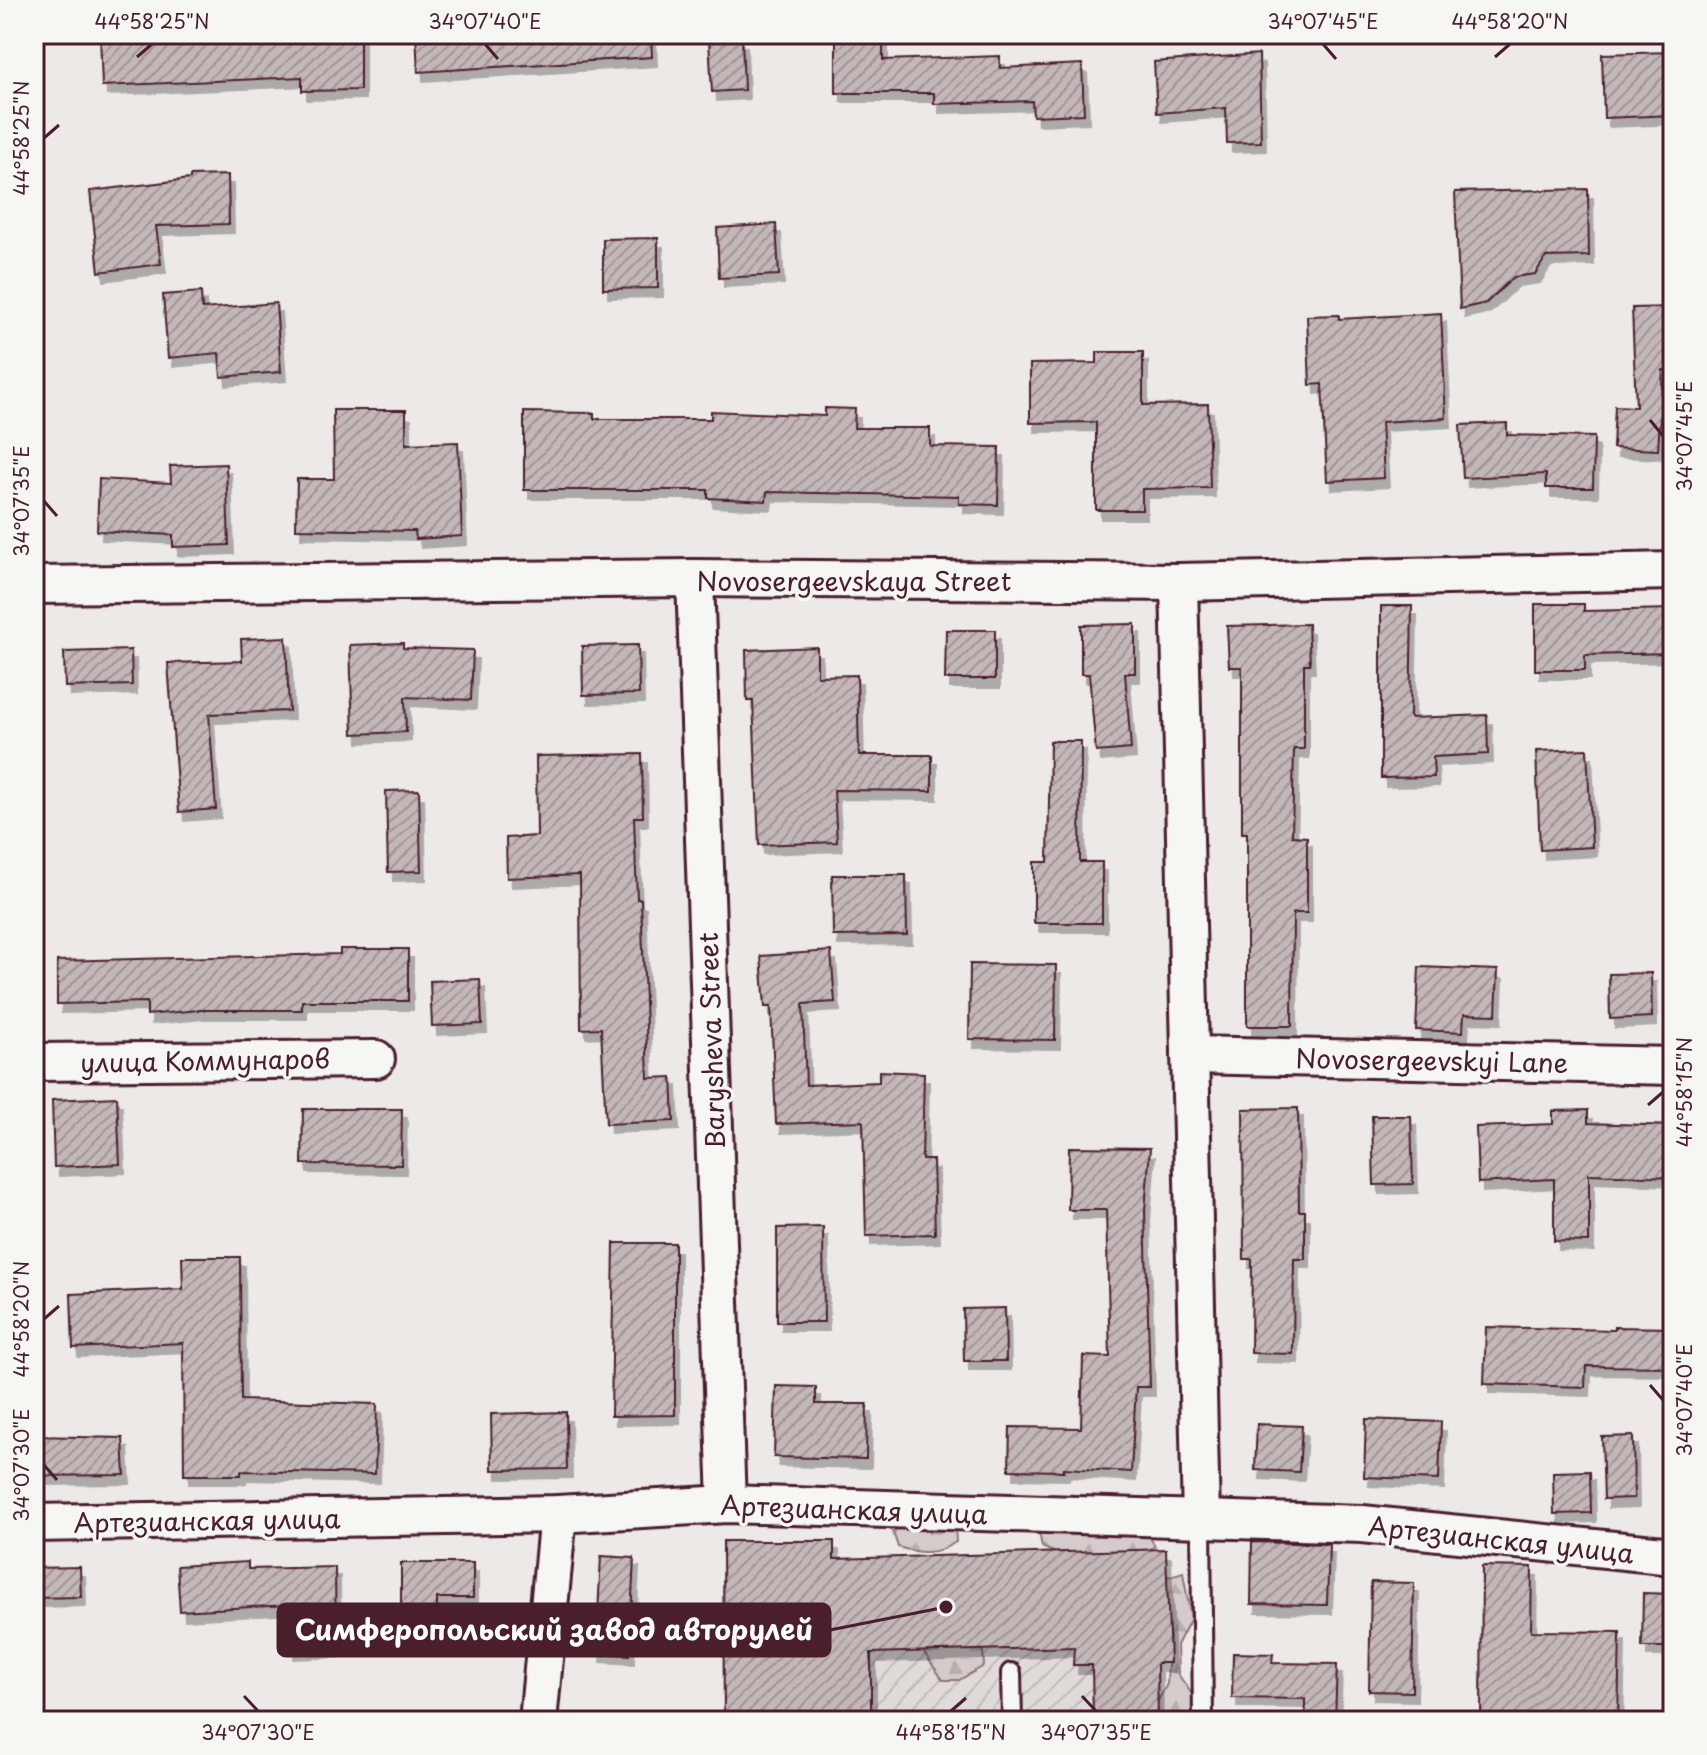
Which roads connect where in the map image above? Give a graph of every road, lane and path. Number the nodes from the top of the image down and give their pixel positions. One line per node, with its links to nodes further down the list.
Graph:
1 (1673, 571): 3 (street, Novosergeevskaya Street)
2 (695, 578): 3 (street, Novosergeevskaya Street); 4 (street, Novosergeevskaya Street); 9 (street, Barysheva Street)
3 (1179, 582): 5 (street)
4 (34, 585)
5 (1190, 1055): 8 (street, Novosergeevskyi Lane); 11 (street)
6 (376, 1059): 7 (street, улица Коммунаров)
7 (34, 1062)
8 (1673, 1066)
9 (727, 1504): 10 (street, Артезианская улица); 11 (street, Артезианская улица)
10 (558, 1514): 12 (street, Артезианская улица); 15 (street)
11 (1201, 1520): 13 (street, Артезианская улица); 17 (lane)
12 (34, 1523)
13 (1673, 1556)
14 (1011, 1673): 16 (lane)
15 (538, 1721)
16 (1012, 1721)
17 (1203, 1721)

